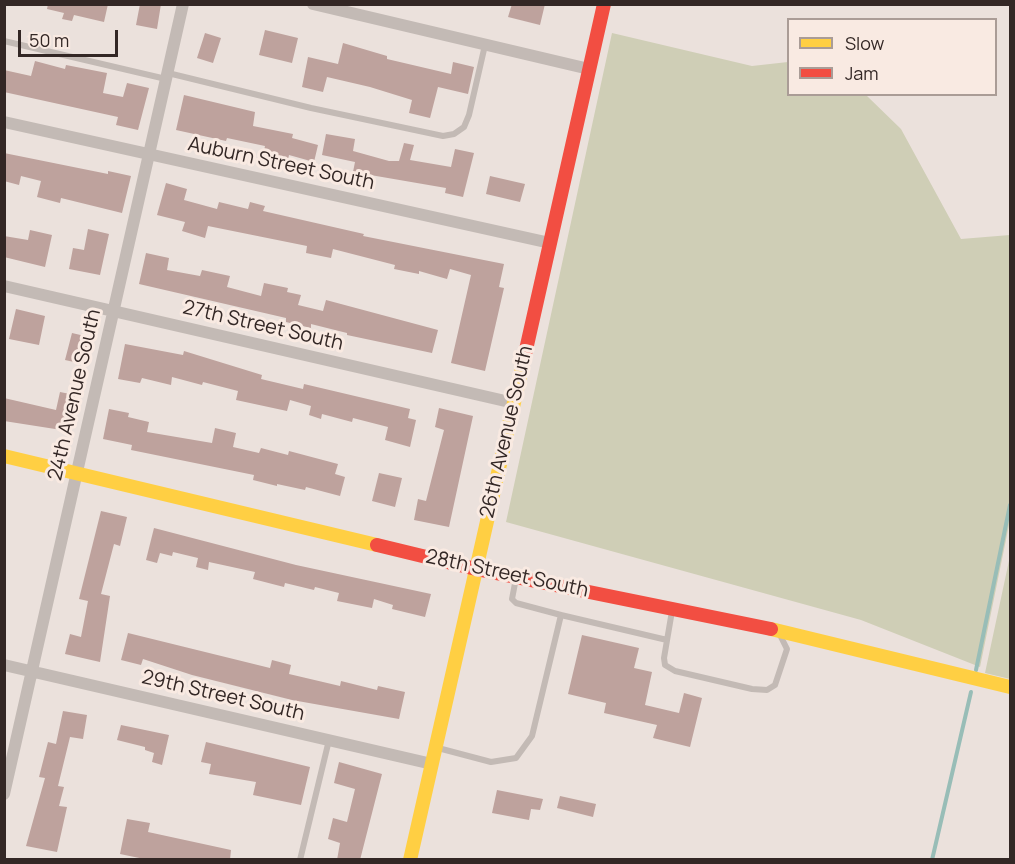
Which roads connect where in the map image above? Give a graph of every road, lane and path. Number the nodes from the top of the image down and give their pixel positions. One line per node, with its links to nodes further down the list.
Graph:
1 (183, 4): 7 (street, 24th Avenue South)
2 (313, 4): 5 (street)
3 (604, 4): 6 (street, 26th Avenue South)
4 (4, 41): 7 (lane)
5 (485, 45): 6 (street); 7 (lane)
6 (589, 69): 10 (street, 26th Avenue South)
7 (167, 76): 9 (street, 24th Avenue South)
8 (4, 122): 9 (street, Auburn Street South)
9 (149, 155): 10 (street, Auburn Street South); 12 (street, 24th Avenue South)
10 (550, 243): 13 (street, 26th Avenue South)
11 (4, 286): 12 (street, 27th Street South)
12 (114, 312): 13 (street, 27th Street South); 15 (street, 24th Avenue South)
13 (514, 403): 16 (street, 26th Avenue South)
14 (4, 456): 15 (street, 28th Street South)
15 (77, 473): 16 (street, 28th Street South); 23 (street, 24th Avenue South)
16 (476, 569): 17 (street, 28th Street South); 26 (street, 26th Avenue South)
17 (516, 578): 18 (street, 28th Street South); 19 (lane)
18 (673, 607): 20 (street, 28th Street South); 21 (lane)
19 (561, 615): 21 (lane); 26 (lane)
20 (777, 630): 21 (lane); 24 (street, 28th Street South)
21 (667, 640)
22 (4, 665): 23 (street, 29th Street South)
23 (32, 671): 25 (street, 29th Street South); 28 (street, 24th Avenue South)
24 (1011, 687)
25 (329, 740): 27 (street, 29th Street South); 29 (lane)
26 (436, 747): 27 (street, 26th Avenue South)
27 (432, 764): 30 (street, 26th Avenue South)
28 (4, 794)
29 (300, 860)
30 (410, 860)

